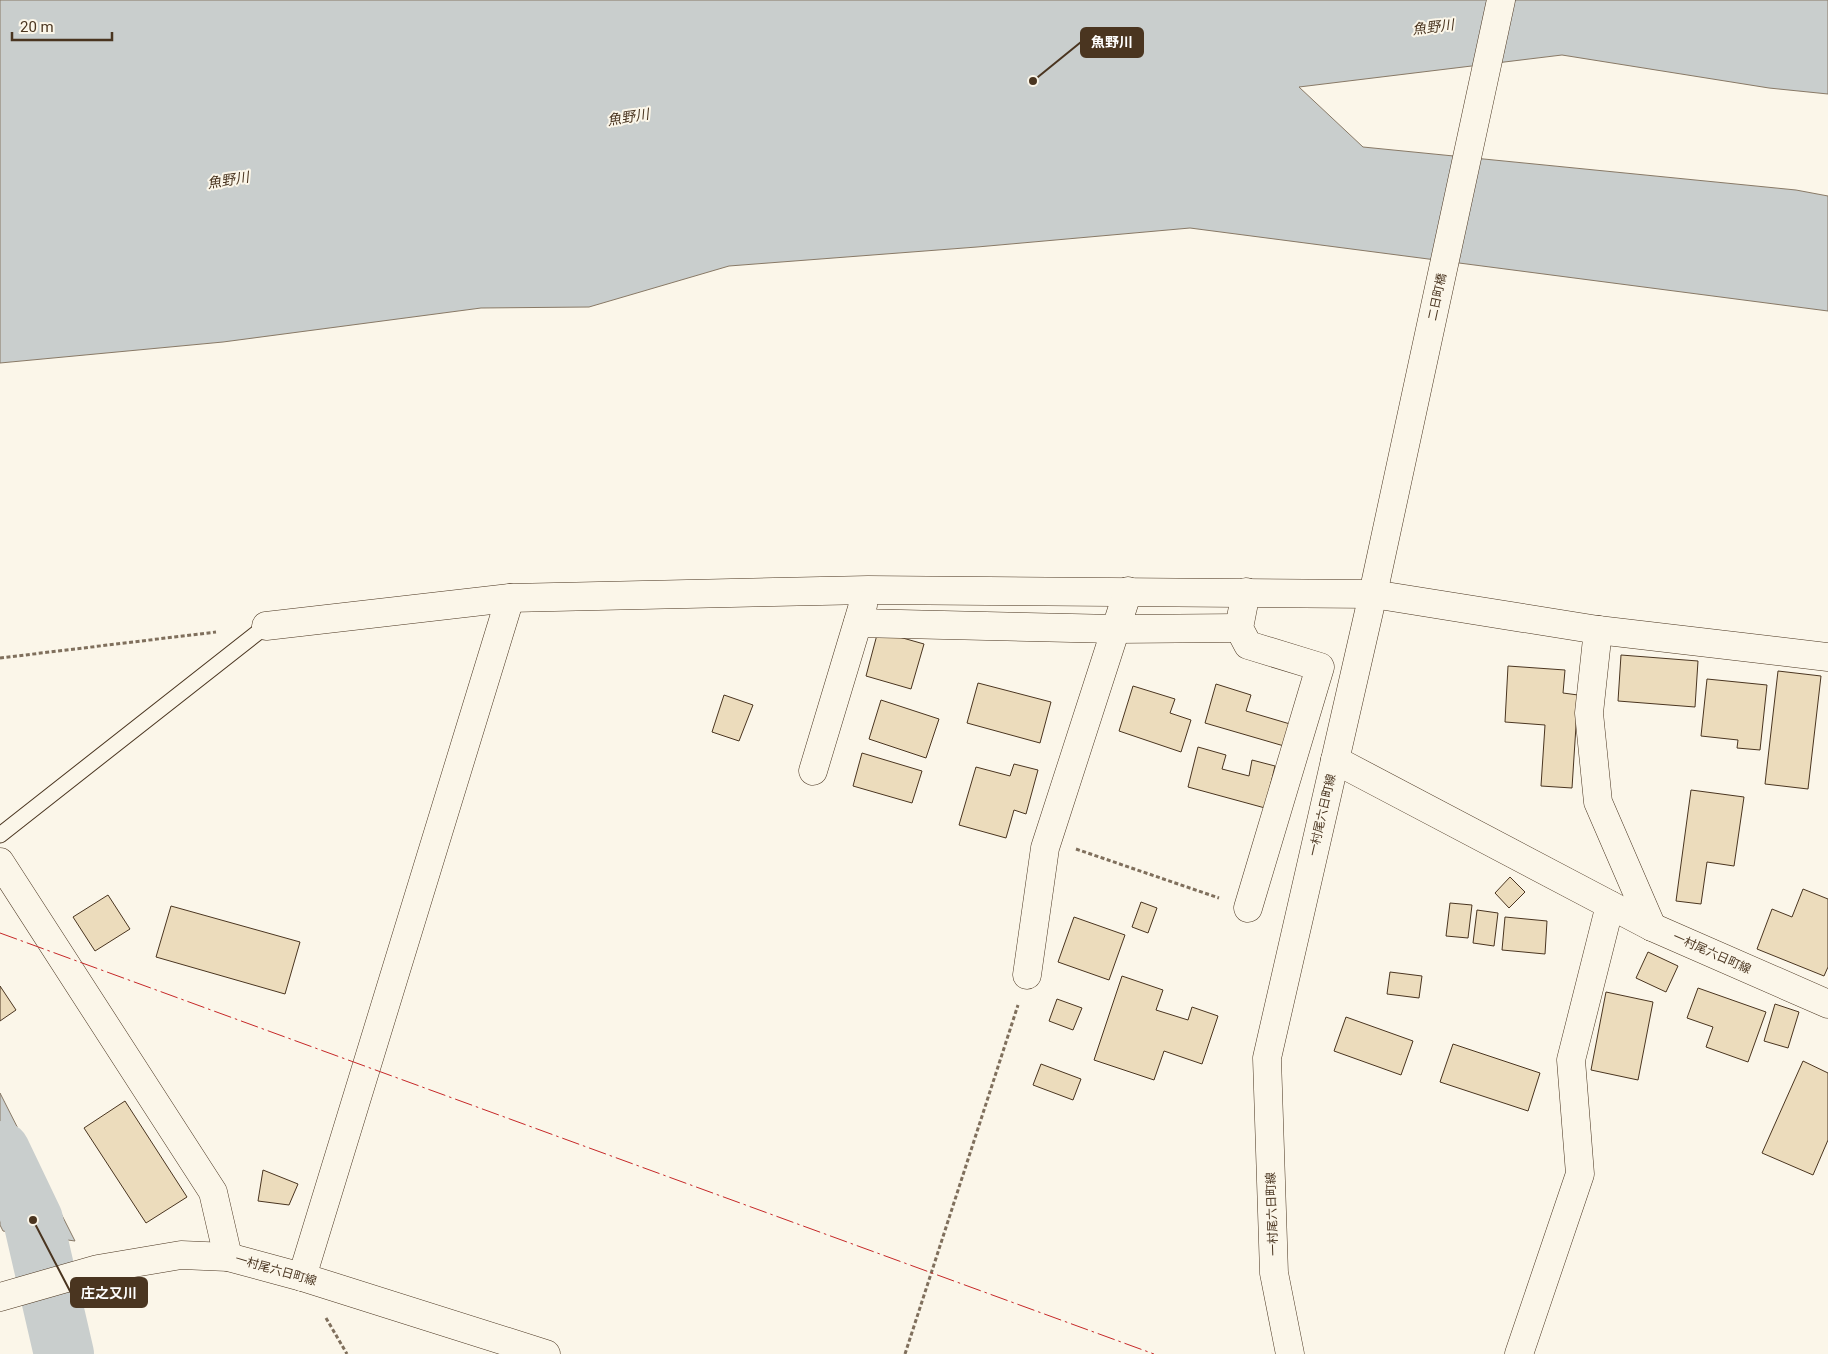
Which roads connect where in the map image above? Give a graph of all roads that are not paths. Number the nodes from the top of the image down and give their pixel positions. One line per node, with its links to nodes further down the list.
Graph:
1 (1501, 0): 5 (street, 二日町橋)
2 (868, 590): 3 (street); 6 (street); 7 (street)
3 (1128, 591): 4 (street); 10 (street)
4 (1246, 592): 5 (street); 9 (street)
5 (1373, 594): 11 (street); 13 (street, 二日町橋)
6 (510, 598): 8 (street); 23 (street)
7 (858, 622): 10 (street); 14 (street)
8 (266, 626): 15 (lane)
9 (1239, 628): 10 (street); 18 (street)
10 (1116, 629): 20 (street)
11 (1598, 630): 12 (street); 19 (street)
12 (1828, 657)
13 (1335, 760): 17 (street, 一村尾六日町線); 26 (street, 一村尾六日町線)
14 (813, 771)
15 (0, 835)
16 (0, 862): 22 (street)
17 (1610, 905): 19 (street, 一村尾六日町線); 27 (street)
18 (1248, 908)
19 (1652, 927): 21 (street, 一村尾六日町線)
20 (1027, 976)
21 (1828, 1004)
22 (228, 1257): 23 (street, 一村尾六日町線); 24 (street, 一村尾六日町線)
23 (302, 1277): 25 (street, 一村尾六日町線)
24 (0, 1297)
25 (546, 1354)
26 (1290, 1354)
27 (1519, 1354)

